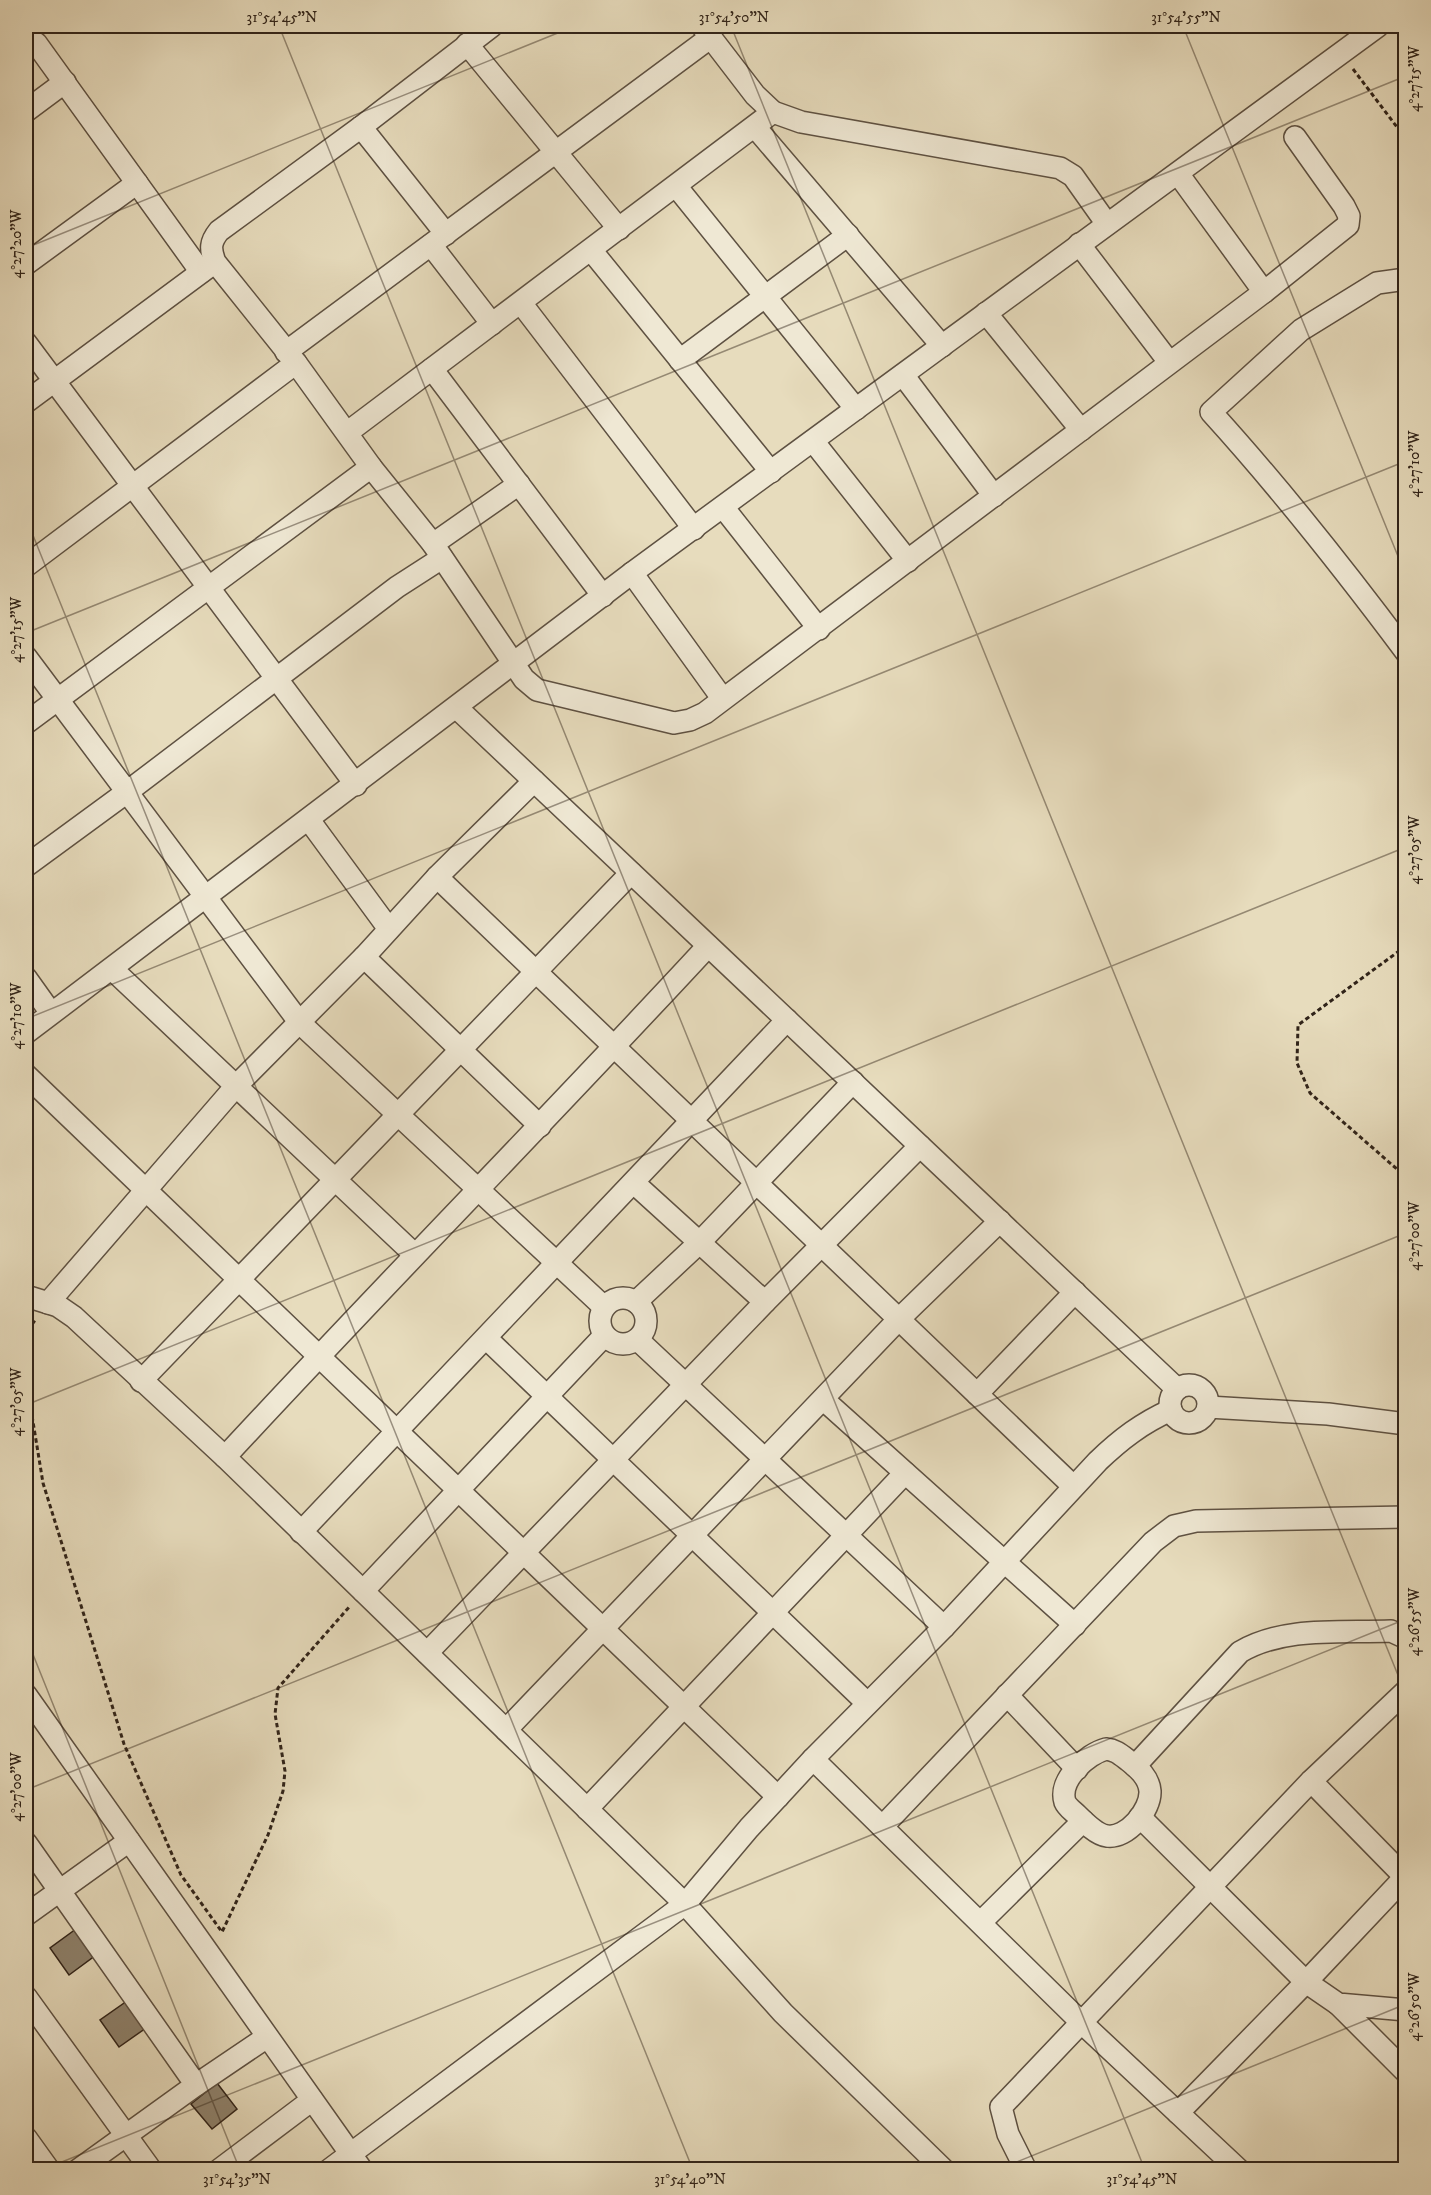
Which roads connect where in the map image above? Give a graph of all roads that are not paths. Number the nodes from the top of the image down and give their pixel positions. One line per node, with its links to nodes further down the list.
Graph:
1 (492, 26): 5 (street)
2 (1378, 26): 13 (street)
3 (707, 31): 8 (street); 12 (street)
4 (36, 43): 6 (street)
5 (467, 44): 9 (street); 12 (street)
6 (64, 82): 7 (street); 14 (street)
7 (26, 111)
8 (773, 112): 10 (street); 16 (street)
9 (361, 127): 19 (street); 23 (street)
10 (755, 127): 15 (street); 18 (street)
11 (1295, 137): 25 (street)
12 (556, 152): 17 (street); 19 (street)
13 (1179, 174): 16 (street); 25 (street)
14 (137, 183): 22 (street); 23 (street)
15 (676, 186): 17 (street); 26 (street)
16 (1107, 224): 20 (street)
17 (619, 229): 21 (street)
18 (848, 235): 26 (street); 31 (street)
19 (438, 239): 29 (street); 32 (street)
20 (1079, 244): 28 (street); 34 (street)
21 (591, 250): 27 (street); 33 (street)
22 (26, 264)
23 (208, 267): 32 (street); 37 (street)
24 (1406, 279): 57 (street)
25 (1264, 291): 34 (street)
26 (764, 295): 33 (street); 39 (street)
27 (521, 303): 29 (street); 49 (street)
28 (986, 313): 31 (street); 40 (street)
29 (492, 324): 35 (street)
30 (26, 343): 37 (street)
31 (942, 346): 36 (street)
32 (291, 357): 41 (street); 46 (street)
33 (680, 360): 44 (street)
34 (1169, 362): 40 (street)
35 (432, 369): 41 (street); 45 (street)
36 (903, 375): 39 (street); 47 (street)
37 (54, 381): 38 (street); 46 (street)
38 (26, 402)
39 (856, 409): 42 (street)
40 (1081, 430): 47 (street)
41 (348, 432): 43 (street)
42 (813, 441): 44 (street); 51 (street)
43 (371, 467): 50 (street); 54 (street)
44 (771, 472): 48 (street)
45 (519, 484): 50 (street); 55 (street)
46 (132, 485): 52 (street); 54 (street)
47 (994, 496): 51 (street)
48 (723, 507): 49 (street); 56 (street)
49 (694, 529): 53 (street)
50 (437, 551): 59 (street); 60 (street)
51 (908, 561): 56 (street)
52 (26, 566)
53 (632, 573): 55 (street); 61 (street)
54 (208, 587): 60 (street); 62 (street)
55 (603, 596): 59 (street)
56 (819, 629): 61 (street)
57 (1406, 652)
58 (26, 657): 62 (street)
59 (514, 664): 61 (street); 63 (street)
60 (276, 679): 66 (street); 67 (street)
61 (722, 698)
62 (57, 699): 64 (street); 67 (street)
63 (457, 708): 65 (street); 66 (street)
64 (26, 723)
65 (534, 781): 70 (street); 71 (street)
66 (356, 785): 68 (street)
67 (127, 792): 69 (street); 72 (street)
68 (309, 820): 72 (street); 73 (street)
69 (26, 866)
70 (631, 873): 74 (street); 77 (street)
71 (437, 877): 73 (street); 77 (street)
72 (205, 897): 76 (street); 81 (street)
73 (389, 929): 75 (street)
74 (708, 946): 80 (street); 83 (street)
75 (364, 957): 81 (street); 84 (street)
76 (112, 969): 79 (street); 87 (street)
77 (537, 972): 83 (street); 84 (street)
78 (26, 978): 79 (street)
79 (51, 1013): 82 (street)
80 (787, 1020): 86 (street); 89 (street)
81 (300, 1023): 87 (street); 88 (street)
82 (26, 1033)
83 (615, 1047): 89 (street); 90 (street)
84 (462, 1051): 88 (street); 90 (street)
85 (26, 1075): 96 (street)
86 (853, 1082): 91 (street); 94 (street)
87 (236, 1086): 92 (street); 96 (street)
88 (398, 1115): 92 (street); 95 (street)
89 (693, 1122): 93 (street); 94 (street)
90 (540, 1126): 95 (street)
91 (920, 1146): 97 (street); 99 (street)
92 (336, 1180): 100 (street); 102 (street)
93 (634, 1183): 98 (street); 101 (street)
94 (757, 1183): 98 (street); 99 (street)
95 (478, 1190): 100 (street); 101 (street)
96 (145, 1192): 102 (street); 107 (street)
97 (1000, 1221): 103 (street); 109 (street)
98 (699, 1243): 105 (street); 106 (street)
99 (821, 1245): 106 (street); 109 (street)
100 (414, 1254): 113 (street)
101 (558, 1264): 108 (street); 111 (street)
102 (238, 1282): 113 (street); 114 (street)
103 (1075, 1292): 116 (street); 117 (street)
104 (26, 1296): 107 (street)
105 (636, 1302): 108 (street); 112 (street)
106 (765, 1302): 115 (street)
107 (48, 1303): 114 (street)
108 (604, 1307): 110 (street)
109 (899, 1319): 117 (street); 119 (street)
110 (604, 1335): 112 (street); 118 (street)
111 (486, 1338): 118 (street); 123 (street)
112 (638, 1340): 115 (street)
113 (317, 1357): 123 (street); 124 (street)
114 (141, 1381): 124 (street)
115 (686, 1385): 125 (street); 126 (street)
116 (1177, 1389): 120 (street); 121 (street)
117 (977, 1394): 128 (street)
118 (548, 1395): 125 (street); 129 (street)
119 (824, 1400): 126 (street); 127 (street)
120 (1208, 1407): 121 (street); 122 (street)
121 (1171, 1410): 128 (street)
122 (1406, 1424)
123 (395, 1431): 129 (street); 131 (street)
124 (225, 1457): 131 (street)
125 (614, 1458): 132 (street); 134 (street)
126 (764, 1458): 132 (street); 133 (street)
127 (906, 1473): 133 (street); 135 (street)
128 (1073, 1486): 135 (street)
129 (456, 1490): 134 (street); 136 (street)
130 (1406, 1517): 138 (street)
131 (301, 1532): 136 (street)
132 (693, 1535): 137 (street); 140 (street)
133 (845, 1535): 137 (street); 139 (street)
134 (523, 1553): 140 (street); 142 (street)
135 (1004, 1562): 138 (street); 139 (street)
136 (363, 1591): 142 (street)
137 (772, 1612): 146 (street); 147 (street)
138 (1075, 1625): 145 (street)
139 (944, 1628): 146 (street)
140 (603, 1630): 147 (street); 148 (street)
141 (1406, 1638): 150 (street)
142 (427, 1653): 148 (street)
143 (1406, 1691): 152 (street)
144 (26, 1695): 158 (street)
145 (1007, 1695): 151 (street); 157 (street)
146 (867, 1703): 149 (street)
147 (682, 1706): 153 (street); 154 (street)
148 (506, 1730): 154 (street)
149 (813, 1759): 153 (street); 157 (street)
150 (1135, 1766): 151 (street); 155 (street)
151 (1077, 1769): 156 (street)
152 (1311, 1781): 160 (street); 161 (street)
153 (778, 1797): 163 (street)
154 (587, 1809): 163 (street)
155 (1140, 1817): 156 (street); 161 (street)
156 (1083, 1821): 165 (street)
157 (882, 1827): 165 (street)
158 (129, 1841): 162 (street); 171 (street)
159 (26, 1843): 162 (street)
160 (1405, 1876): 166 (street)
161 (1210, 1888): 166 (street); 170 (street)
162 (59, 1891): 164 (street); 173 (street)
163 (685, 1904): 178 (street); 184 (street)
164 (26, 1915)
165 (981, 1922): 170 (street)
166 (1306, 1982): 168 (street); 175 (street)
167 (26, 1997): 176 (street)
168 (1338, 2004): 169 (street); 172 (street)
169 (1406, 2010)
170 (1082, 2023): 175 (street); 185 (street)
171 (267, 2037): 173 (street); 174 (street)
172 (1406, 2073)
173 (196, 2085): 176 (street)
174 (312, 2100): 178 (street); 182 (street)
175 (1178, 2113): 186 (street)
176 (126, 2135): 180 (street); 181 (street)
177 (26, 2138): 179 (street)
178 (356, 2162): 183 (street)
179 (49, 2169)
180 (78, 2169)
181 (151, 2169)
182 (219, 2169)
183 (329, 2169)
184 (944, 2169)
185 (1026, 2169)
186 (1239, 2169)

